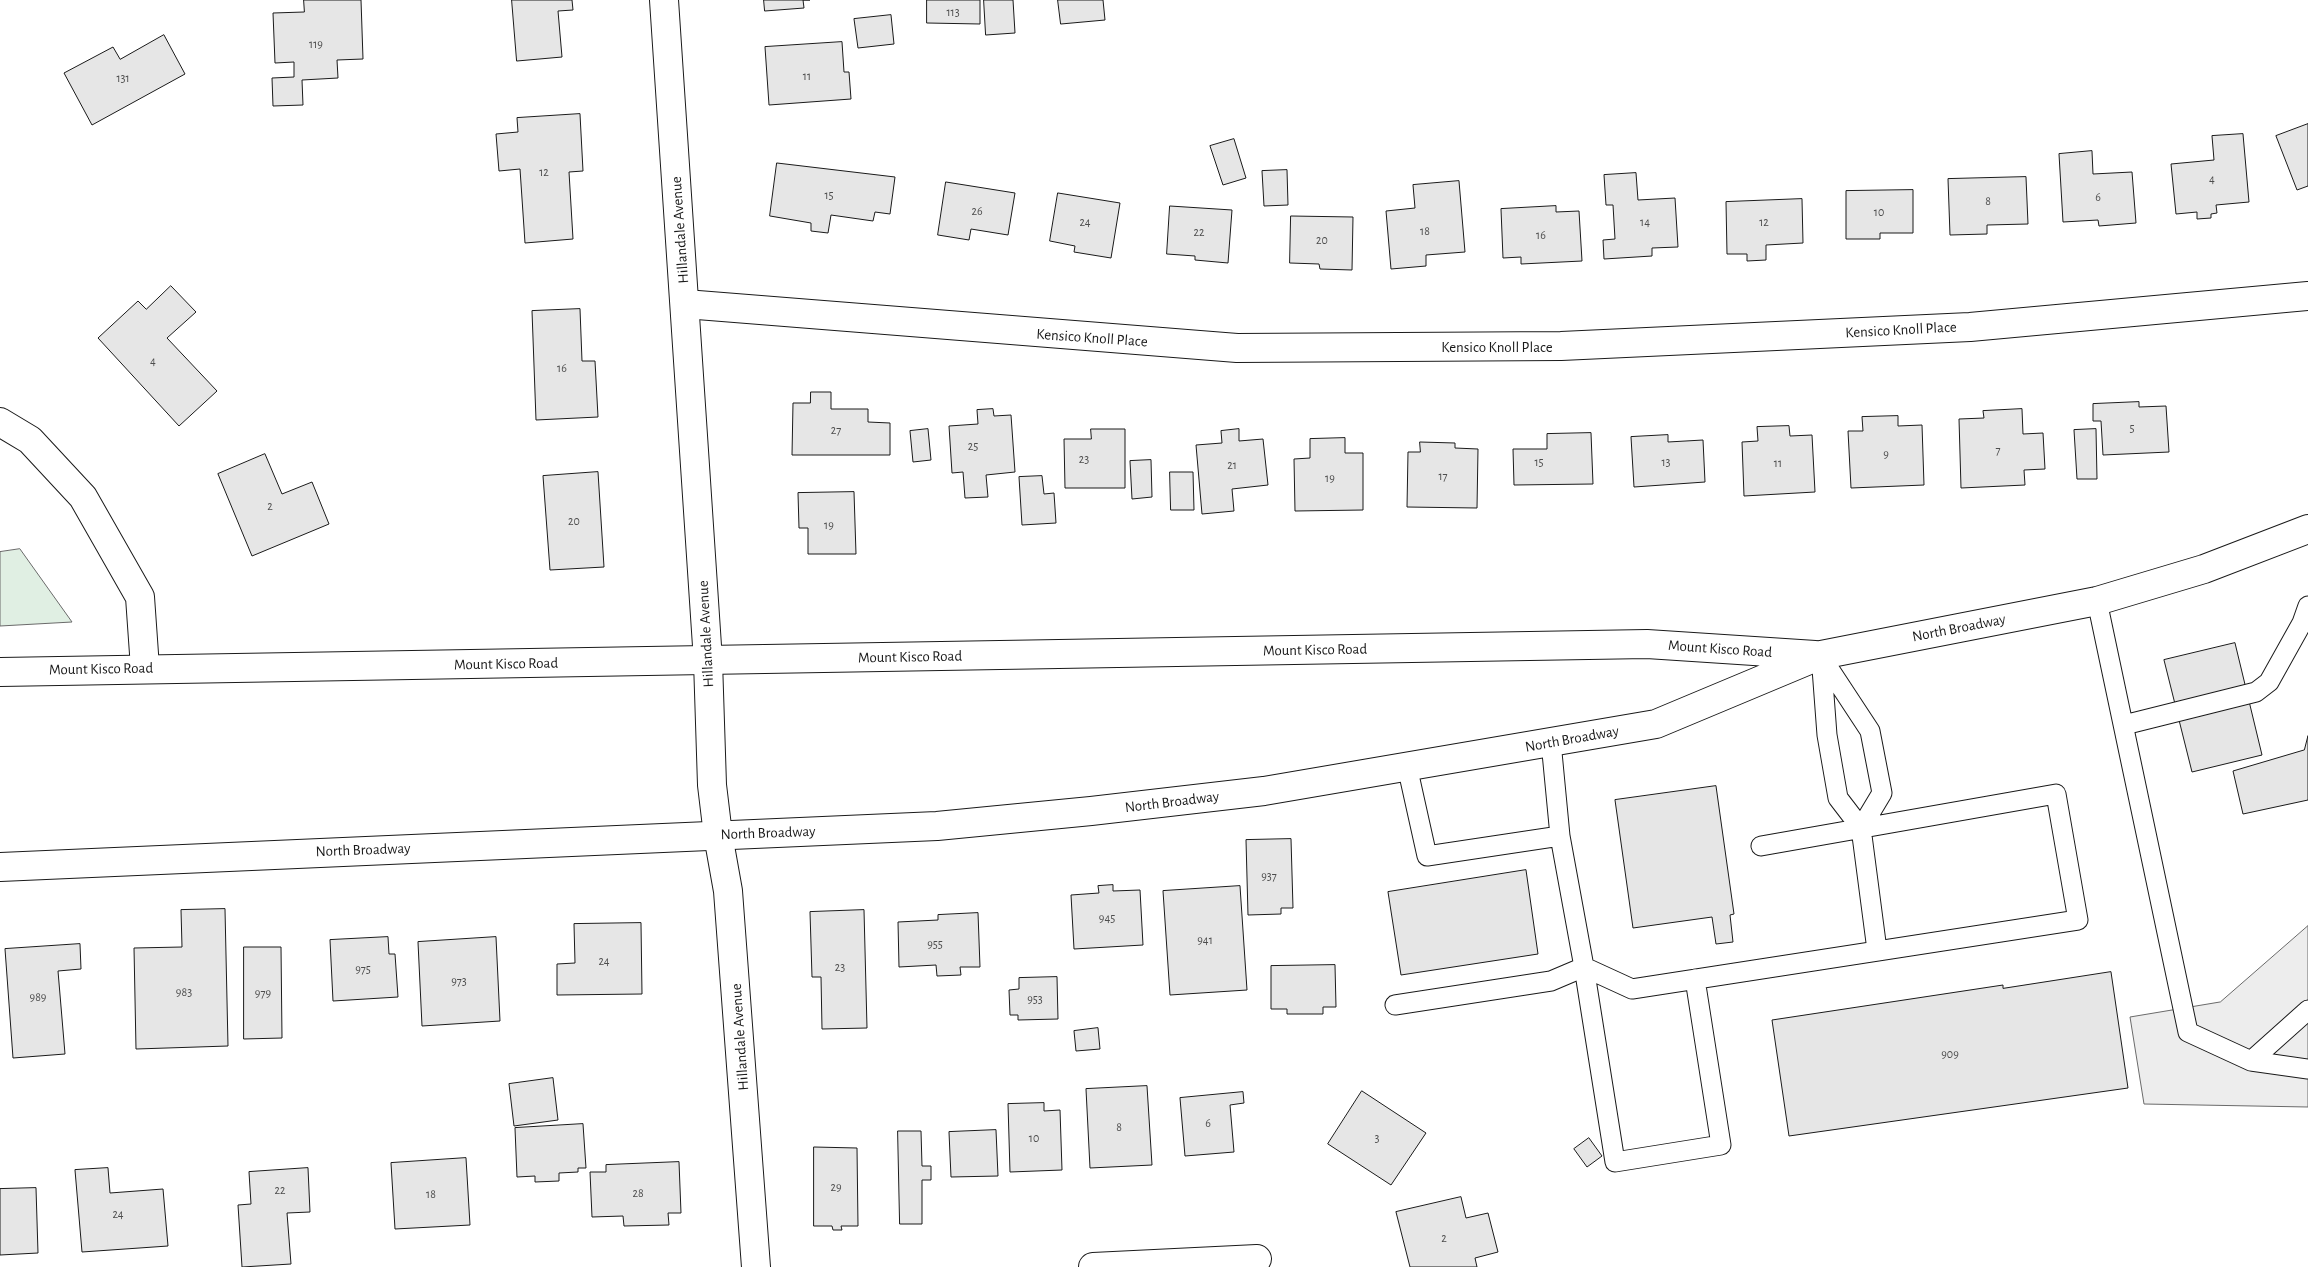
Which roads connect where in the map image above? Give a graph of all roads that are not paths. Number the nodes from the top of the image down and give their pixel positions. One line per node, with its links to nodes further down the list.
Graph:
1 (664, 0): 3 (main road, Hillandale Avenue)
2 (2308, 296): 3 (main road, Kensico Knoll Place)
3 (685, 304): 9 (main road, Hillandale Avenue)
4 (0, 422): 10 (main road)
5 (2308, 529): 6 (main road, North Broadway)
6 (2097, 601): 8 (main road, North Broadway); 12 (lane)
7 (2308, 606): 12 (lane)
8 (1821, 656): 9 (main road, Mount Kisco Road); 13 (main road, North Broadway); 15 (lane); 15 (lane)
9 (708, 661): 10 (main road, Mount Kisco Road); 16 (main road, Hillandale Avenue)
10 (145, 668): 11 (main road, Mount Kisco Road)
11 (0, 672)
12 (2124, 725): 25 (lane)
13 (1551, 742): 14 (main road, North Broadway); 17 (lane)
14 (1407, 766): 16 (main road, North Broadway); 17 (lane)
15 (1861, 828): 18 (lane); 20 (lane); 20 (lane)
16 (718, 835): 19 (main road, North Broadway); 28 (main road, Hillandale Avenue)
17 (1560, 836): 21 (lane)
18 (1761, 846)
19 (0, 866)
20 (1877, 950): 22 (lane)
21 (1584, 968): 22 (lane); 22 (lane); 23 (lane)
22 (1695, 979)
23 (1395, 1005)
24 (2308, 1010): 25 (lane)
25 (2251, 1062): 26 (lane)
26 (2308, 1069)
27 (1256, 1259): 29 (main road)
28 (756, 1267)
29 (1093, 1267)

